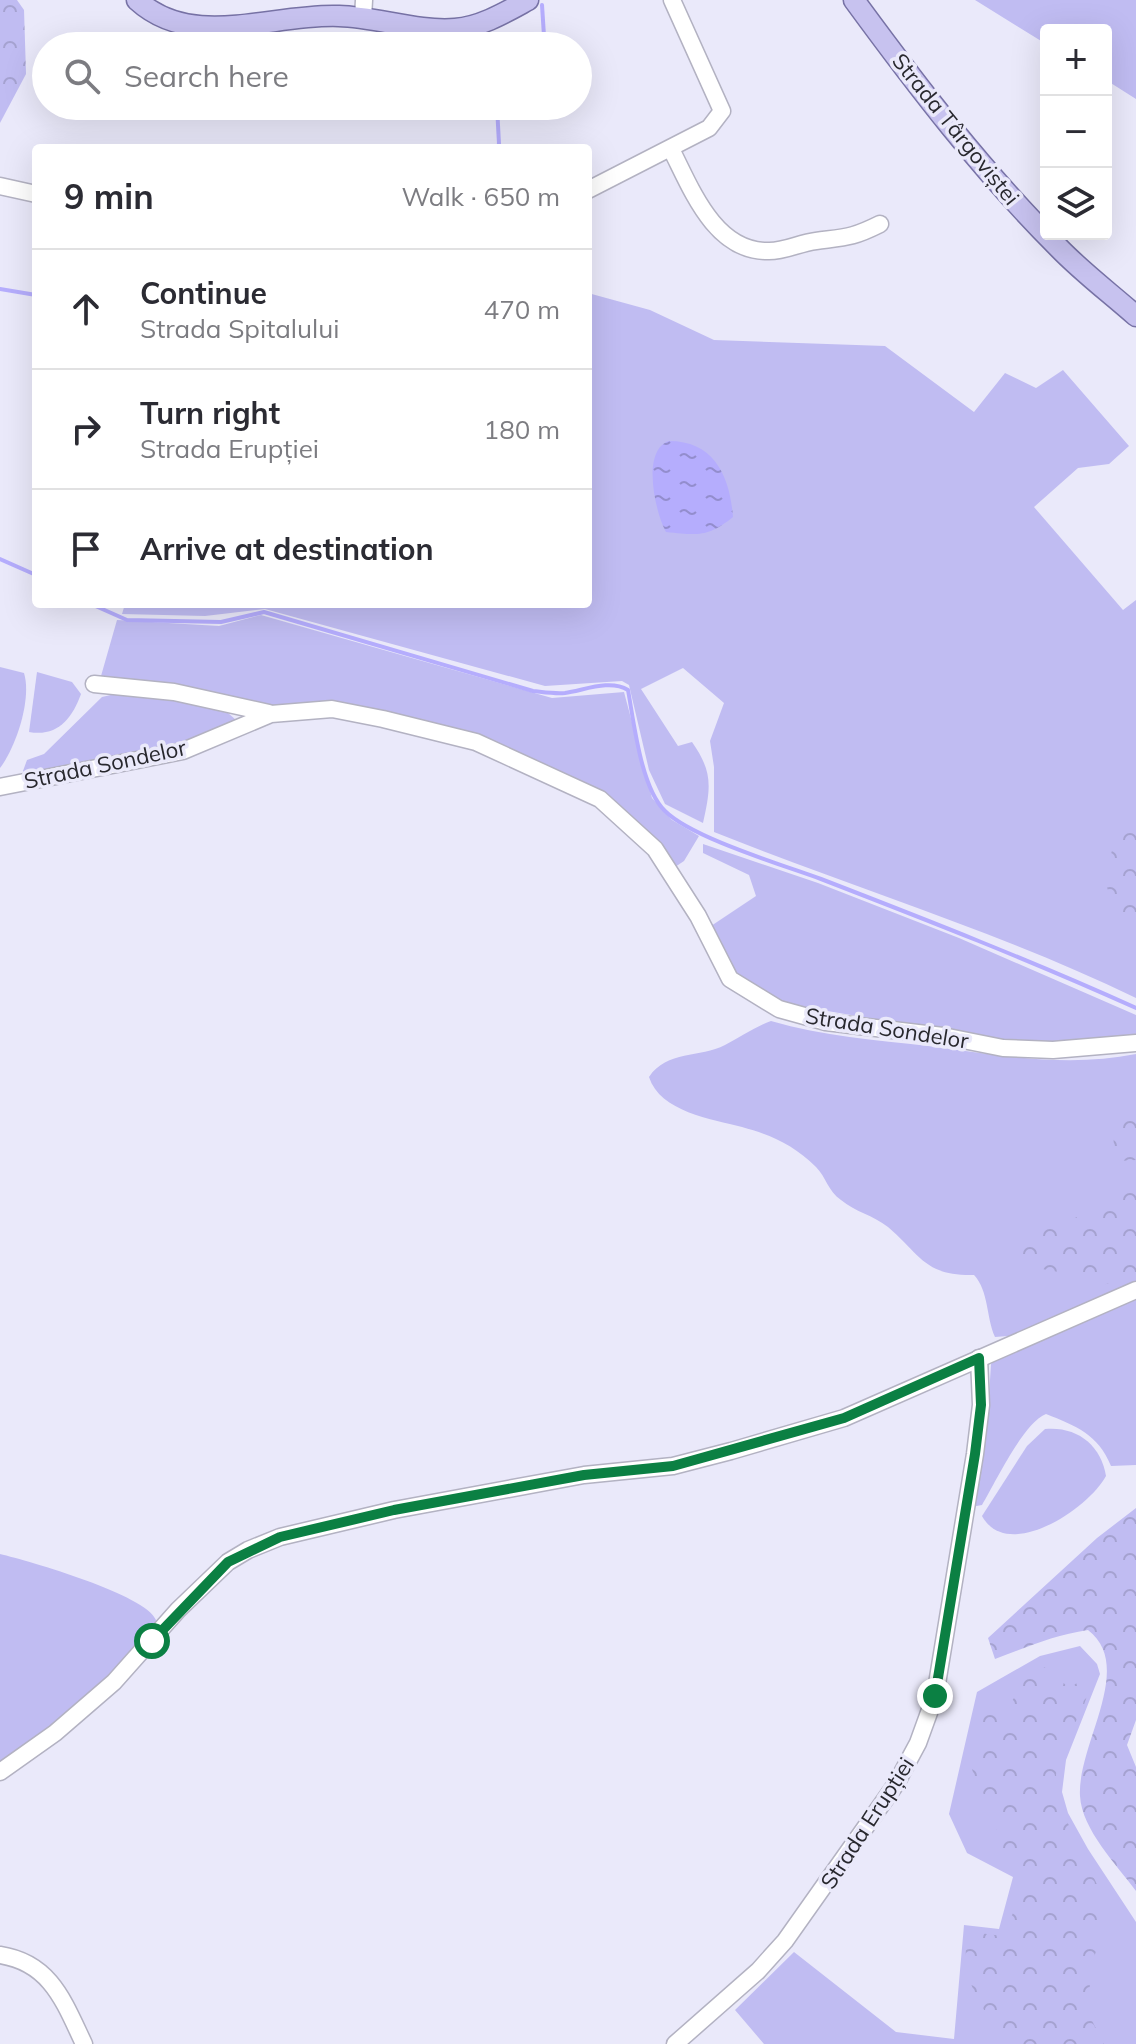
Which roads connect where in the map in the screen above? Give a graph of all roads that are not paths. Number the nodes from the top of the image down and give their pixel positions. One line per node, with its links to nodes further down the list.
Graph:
1 (137, 0): 5 (main road)
2 (528, 0): 5 (main road)
3 (672, 0): 6 (street)
4 (854, 0): 11 (main road, Strada Târgoviștei)
5 (363, 9)
6 (671, 149): 8 (street); 10 (street)
7 (0, 186): 9 (street)
8 (592, 188)
9 (32, 193)
10 (880, 224)
11 (1136, 316)
12 (94, 684): 13 (street)
13 (271, 714): 14 (street, Strada Sondelor); 15 (street, Strada Sondelor)
14 (0, 787)
15 (1136, 1043)
16 (1136, 1290): 17 (street)
17 (979, 1358): 18 (street); 21 (street, Strada Erupției)
18 (0, 1772)
19 (0, 1955): 20 (street)
20 (84, 2044)
21 (675, 2044)

